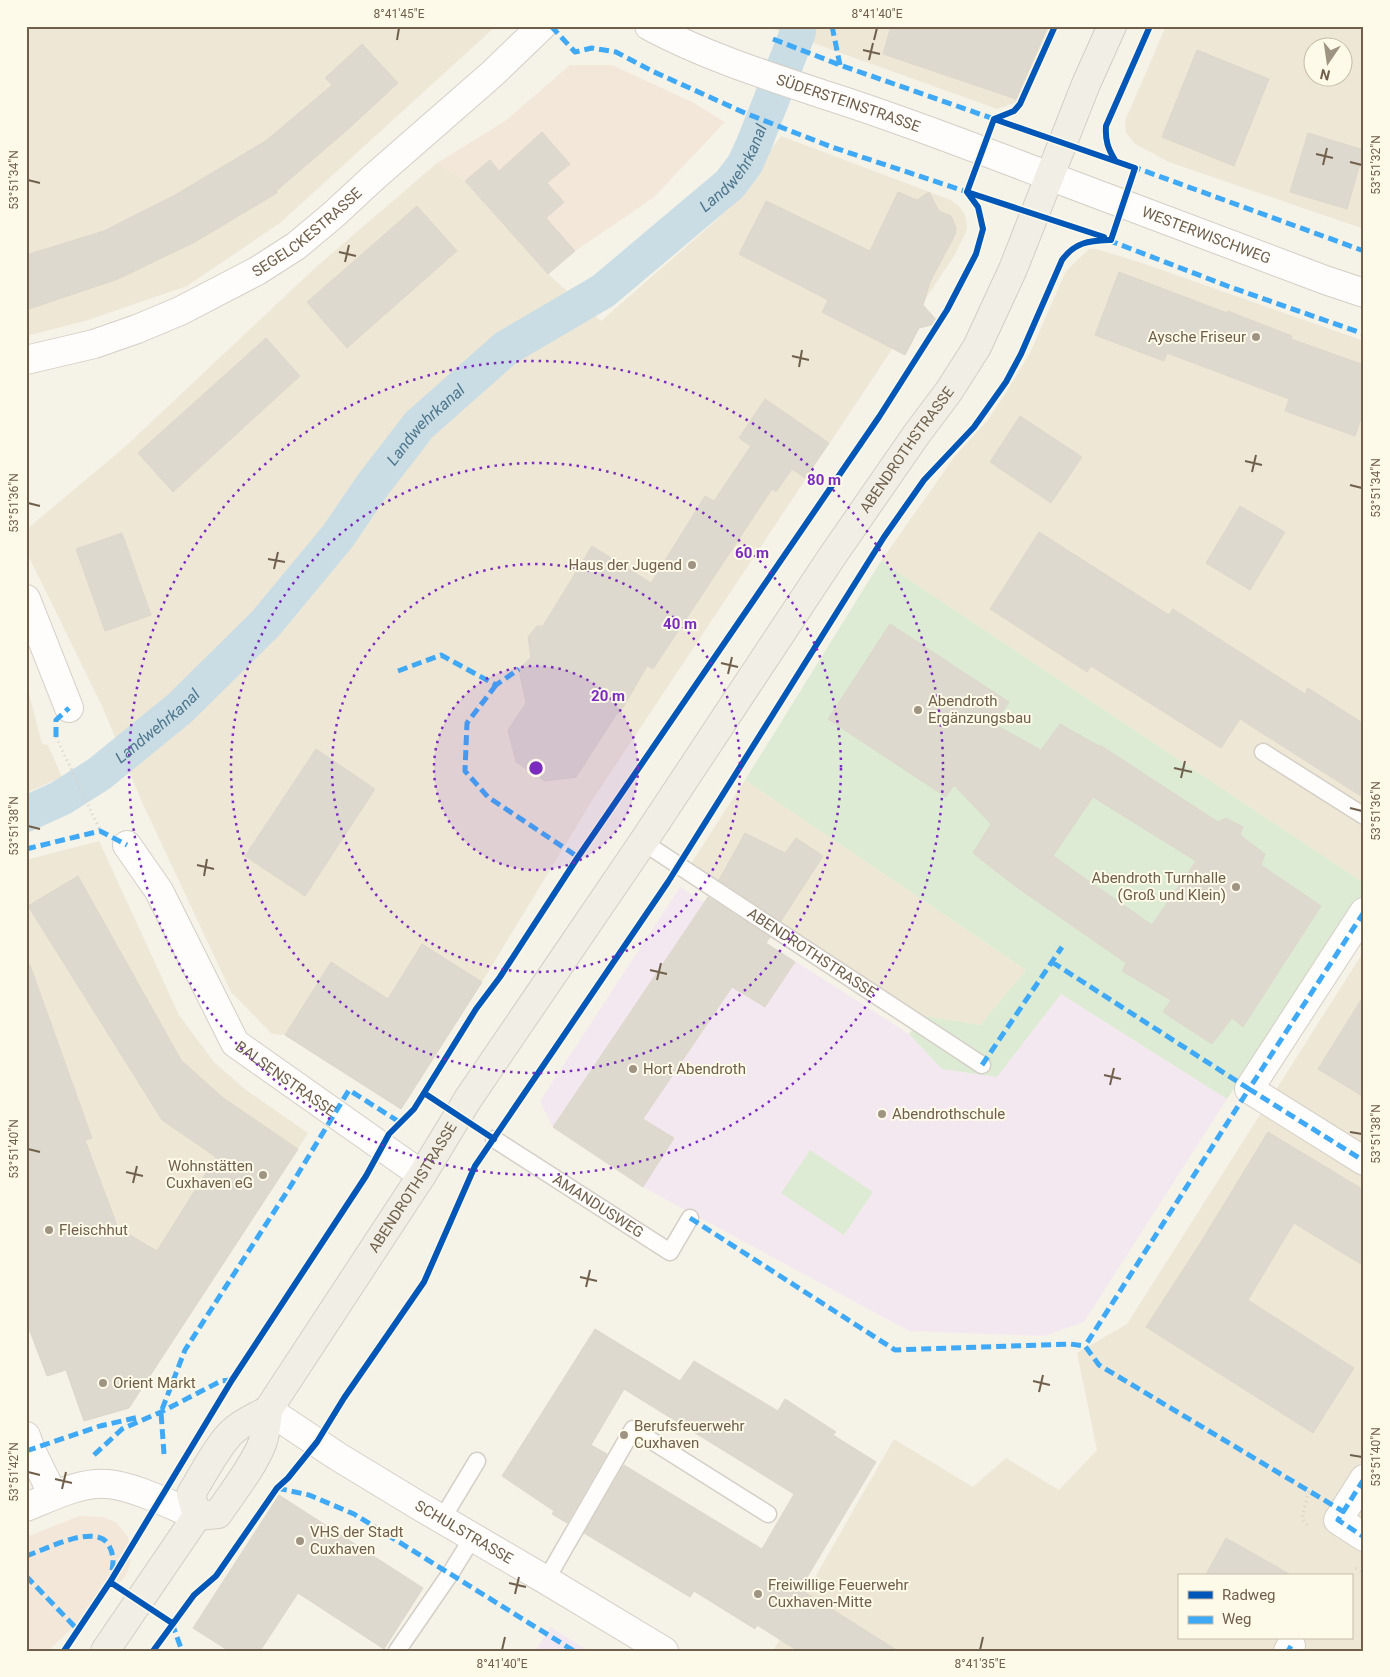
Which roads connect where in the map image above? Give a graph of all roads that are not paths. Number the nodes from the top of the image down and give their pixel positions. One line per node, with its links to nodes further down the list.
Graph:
1 (542, 26): 6 (street, SEGELCKESTRASSE)
2 (649, 26): 4 (street, SÜDERSTEINSTRASSE)
3 (1112, 26): 4 (main road, ABENDROTHSTRASSE)
4 (1049, 176): 5 (street, WESTERWISCHWEG); 11 (main road, ABENDROTHSTRASSE)
5 (1364, 293)
6 (26, 360)
7 (26, 600): 8 (street)
8 (69, 708)
9 (1263, 752): 10 (lane)
10 (1364, 816)
11 (642, 842): 14 (lane, ABENDROTHSTRASSE); 17 (main road, ABENDROTHSTRASSE)
12 (126, 845): 17 (street, BALSENSTRASSE)
13 (1364, 912): 16 (street)
14 (982, 1065)
15 (494, 1139): 18 (lane, AMANDUSWEG)
16 (1364, 1160)
17 (422, 1175): 19 (main road, ABENDROTHSTRASSE)
18 (690, 1218)
19 (268, 1410): 26 (main road, ABENDROTHSTRASSE); 27 (street, SCHULSTRASSE)
20 (26, 1436): 23 (street)
21 (477, 1461): 27 (lane)
22 (1364, 1479): 29 (street)
23 (53, 1495): 24 (street); 26 (street)
24 (26, 1507)
25 (768, 1514): 30 (lane)
26 (197, 1516): 31 (main road)
27 (442, 1519): 28 (street, SCHULSTRASSE)
28 (473, 1537): 30 (street, SCHULSTRASSE); 32 (lane)
29 (1364, 1537)
30 (546, 1580): 33 (street, SCHULSTRASSE)
31 (105, 1651)
32 (397, 1651)
33 (664, 1651)

